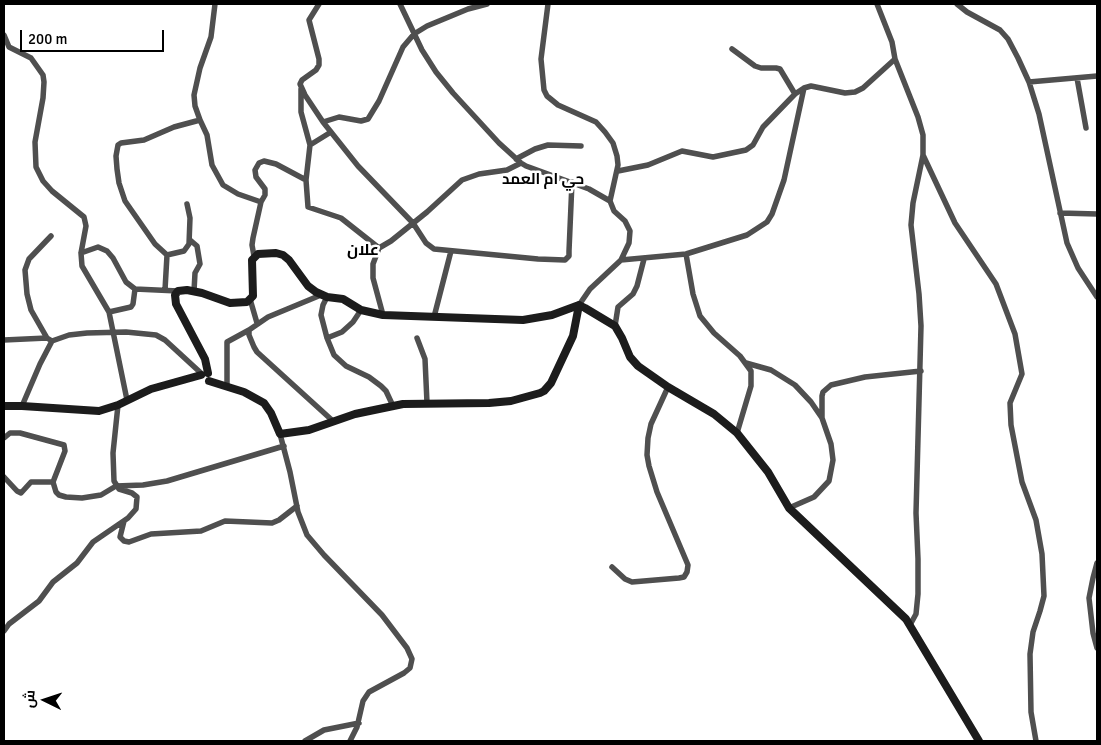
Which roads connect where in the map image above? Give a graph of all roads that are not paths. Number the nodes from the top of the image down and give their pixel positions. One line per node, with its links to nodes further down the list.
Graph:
1 (216, 4): 18 (street)
2 (319, 4): 15 (street)
3 (400, 4): 8 (street)
4 (487, 4): 8 (street)
5 (548, 4): 26 (street)
6 (877, 4): 11 (street)
7 (957, 4): 14 (street)
8 (414, 34): 19 (street); 25 (street)
9 (4, 35): 39 (street)
10 (732, 49): 17 (street)
11 (895, 59): 16 (street); 24 (street)
12 (1097, 76): 13 (street)
13 (1077, 78): 14 (street); 20 (street)
14 (1029, 82): 32 (street)
15 (301, 87): 19 (street); 22 (street)
16 (804, 88): 17 (street); 40 (street)
17 (795, 94): 26 (street)
18 (200, 120): 30 (street); 41 (street)
19 (323, 122): 21 (street)
20 (1086, 128)
21 (331, 132): 22 (street); 34 (street)
22 (310, 145): 27 (street)
23 (581, 146): 25 (street)
24 (923, 155): 66 (street); 99 (street)
25 (519, 161): 28 (street); 34 (street)
26 (618, 171): 29 (street)
27 (306, 180): 30 (street); 37 (street)
28 (572, 182): 29 (street); 38 (street)
29 (610, 201): 44 (street)
30 (261, 202): 42 (street)
31 (187, 204): 36 (street)
32 (1060, 213): 33 (street); 50 (street)
33 (1097, 214)
34 (413, 223): 37 (street); 38 (street)
35 (51, 236): 63 (street)
36 (190, 240): 41 (street); 48 (street)
37 (379, 248): 55 (street)
38 (451, 251): 56 (street)
39 (80, 253): 45 (street); 54 (street)
40 (686, 254): 43 (street); 65 (street)
41 (167, 255): 46 (street)
42 (254, 256): 49 (street); 51 (street)
43 (644, 259): 44 (street); 58 (street)
44 (621, 260): 52 (street)
45 (135, 289): 46 (street); 54 (street)
46 (165, 290): 47 (street)
47 (178, 291): 48 (street); 67 (street)
48 (194, 291): 51 (street)
49 (324, 296): 53 (street); 57 (street); 61 (street)
50 (1097, 297)
51 (250, 299): 57 (street)
52 (579, 306): 56 (street); 58 (street); 71 (street)
53 (361, 310): 55 (street); 61 (street)
54 (109, 312): 60 (street)
55 (383, 315): 56 (street)
56 (434, 317)
57 (257, 323): 59 (street)
58 (615, 326): 69 (street)
59 (249, 330): 68 (street); 77 (street)
60 (114, 332): 63 (street); 67 (street); 70 (street)
61 (327, 338): 75 (street)
62 (417, 338): 71 (street)
63 (50, 339): 64 (street); 74 (street)
64 (4, 340)
65 (746, 363): 76 (street); 78 (street)
66 (920, 371): 76 (street); 90 (street)
67 (205, 377): 68 (street); 70 (street)
68 (227, 386): 79 (street)
69 (668, 387): 78 (street); 89 (street)
70 (127, 400): 72 (street)
71 (427, 403): 75 (street)
72 (118, 405): 74 (street); 84 (street)
73 (4, 406): 74 (street)
74 (22, 406)
75 (393, 406): 77 (street)
76 (822, 418): 86 (street)
77 (334, 422): 79 (street)
78 (737, 433): 86 (street)
79 (280, 434): 81 (street)
80 (4, 438): 83 (street)
81 (284, 446): 84 (street); 85 (street)
82 (4, 477): 83 (street)
83 (53, 482): 84 (street)
84 (116, 486): 87 (street)
85 (296, 506): 87 (street); 93 (street)
86 (790, 508): 90 (street)
87 (124, 521): 91 (street)
88 (1097, 563): 92 (street)
89 (612, 567)
90 (910, 625): 94 (street)
91 (4, 631)
92 (1097, 648)
93 (358, 723): 95 (street); 96 (street)
94 (973, 729): 97 (street); 98 (street)
95 (305, 741)
96 (350, 741)
97 (971, 741)
98 (980, 741)
99 (1036, 741)

